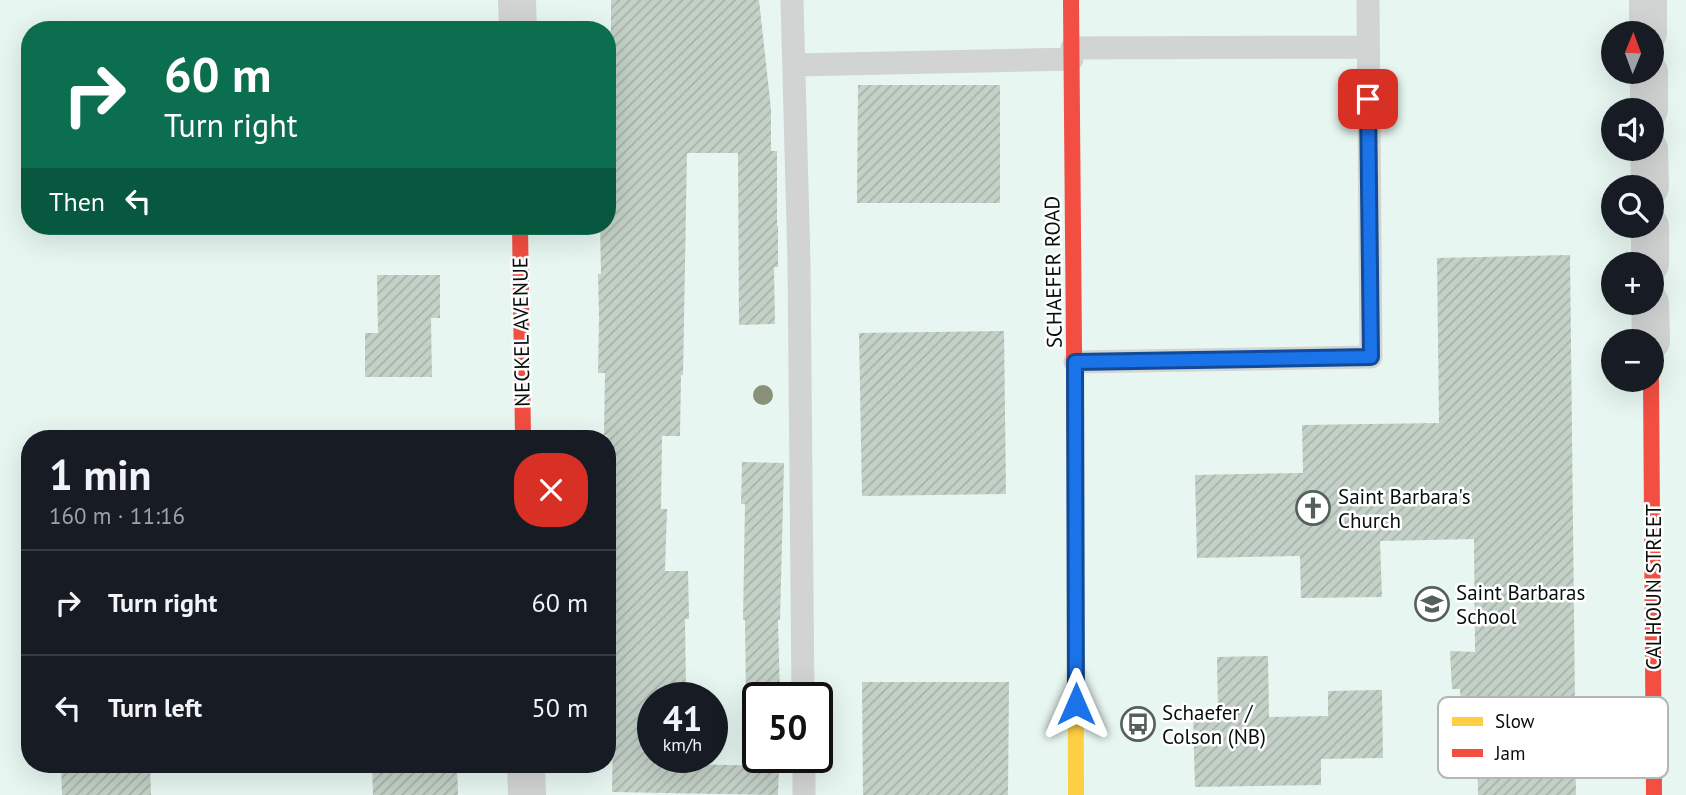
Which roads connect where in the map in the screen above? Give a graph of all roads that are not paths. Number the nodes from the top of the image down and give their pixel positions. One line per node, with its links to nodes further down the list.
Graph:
1 (517, 0): 6 (street)
2 (792, 0): 10 (lane)
3 (1071, 0): 9 (main road, SCHAEFER ROAD)
4 (1368, 0): 8 (lane)
5 (1648, 0): 7 (street)
6 (518, 21)
7 (1648, 21)
8 (1368, 47): 9 (lane); 12 (lane)
9 (1072, 54): 10 (lane); 12 (main road, SCHAEFER ROAD)
10 (794, 65): 15 (lane)
11 (520, 235): 14 (main road, NECKEL AVENUE)
12 (1075, 362): 21 (main road, SCHAEFER ROAD)
13 (1651, 392): 16 (main road, CALHOUN STREET)
14 (523, 430)
15 (803, 682)
16 (1653, 697)
17 (527, 773): 19 (street)
18 (804, 773): 20 (lane)
19 (527, 795)
20 (804, 795)
21 (1076, 795)

